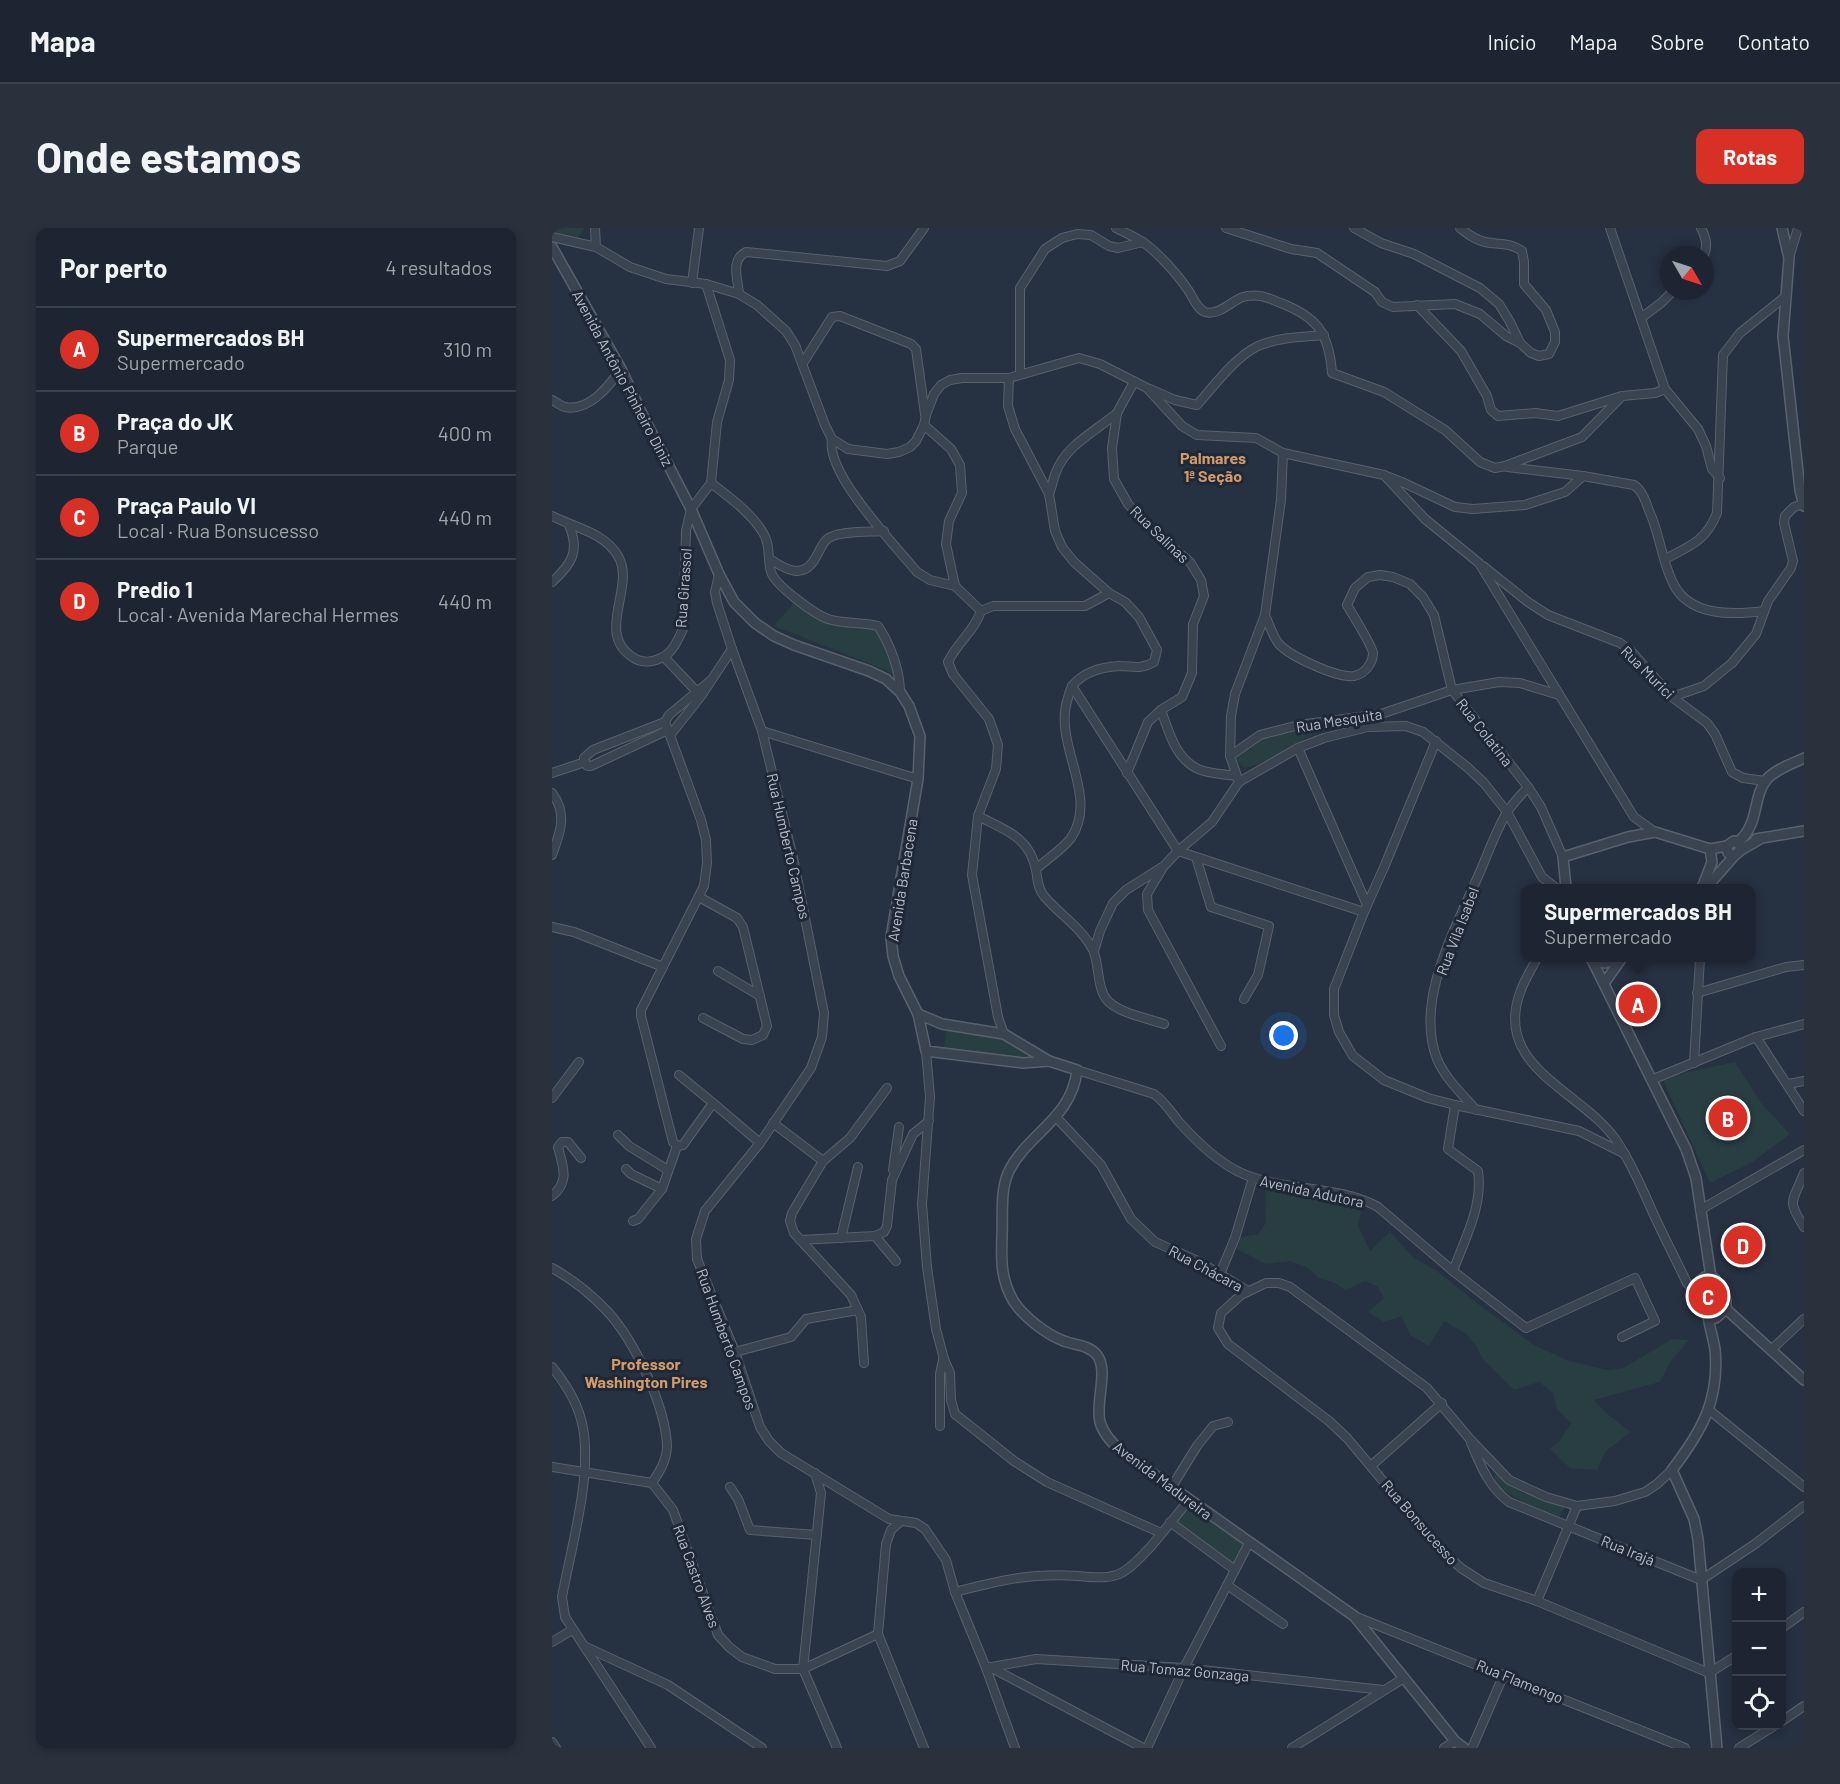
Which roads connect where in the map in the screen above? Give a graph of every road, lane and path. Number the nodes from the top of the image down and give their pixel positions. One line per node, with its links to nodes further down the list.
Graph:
1 (595, 228): 16 (street)
2 (699, 228): 18 (street)
3 (924, 228): 20 (street)
4 (1116, 228): 13 (street)
5 (1226, 228): 23 (street)
6 (1354, 228): 26 (street)
7 (1460, 228): 26 (street)
8 (1610, 228): 24 (street)
9 (1701, 228): 14 (street)
10 (1782, 228): 17 (street)
11 (1798, 228): 17 (street)
12 (552, 237): 16 (street)
13 (1143, 242): 25 (street); 29 (street)
14 (1706, 246)
15 (552, 247): 28 (street, Avenida Antônio Pinheiro Diniz)
16 (596, 247): 18 (street)
17 (1789, 258): 21 (street)
18 (693, 283): 19 (street)
19 (706, 284): 20 (street); 45 (street)
20 (739, 294): 27 (street)
21 (1785, 296): 44 (street); 47 (street)
22 (1664, 300): 24 (street)
23 (1417, 305): 26 (street); 34 (street)
24 (1641, 318): 33 (street)
25 (1324, 335): 32 (street); 41 (street)
26 (1520, 343)
27 (802, 363): 37 (street); 39 (street)
28 (621, 369): 35 (street); 48 (street, Avenida Antônio Pinheiro Diniz)
29 (1020, 374): 30 (street); 31 (street)
30 (1009, 378): 37 (street); 46 (street)
31 (1134, 382): 32 (street); 36 (street, Rua Salinas)
32 (1147, 388): 40 (street)
33 (1665, 389): 34 (street); 44 (street)
34 (1622, 396): 41 (street)
35 (552, 400)
36 (1117, 413): 46 (street); 70 (street, Rua Salinas)
37 (926, 415): 38 (street)
38 (924, 425): 39 (street); 57 (street)
39 (832, 439): 51 (street)
40 (1283, 453): 42 (street); 61 (street)
41 (1505, 466): 43 (street)
42 (1384, 476): 43 (street); 54 (street, Rua Murici)
43 (1582, 476): 53 (street)
44 (1720, 478): 53 (street)
45 (711, 483): 48 (street); 52 (street)
46 (1049, 495): 58 (street)
47 (1804, 505): 60 (street)
48 (691, 509): 55 (street, Avenida Barbacena); 63 (street, Rua Girassol)
49 (552, 516): 50 (street)
50 (568, 525): 56 (street); 63 (street)
51 (884, 531): 52 (street); 57 (street)
52 (770, 559): 66 (street)
53 (1665, 559): 60 (street)
54 (1479, 563): 68 (street); 69 (street, Rua Murici)
55 (719, 574): 62 (street, Rua Humberto Campos); 66 (street, Avenida Barbacena)
56 (552, 582)
57 (955, 586): 59 (street)
58 (1109, 593): 59 (street); 64 (street)
59 (981, 611): 86 (street)
60 (1764, 611): 69 (street)
61 (1265, 615): 65 (street, Rua Colatina); 75 (street)
62 (732, 649): 67 (street); 72 (street, Rua Humberto Campos)
63 (664, 657): 67 (street)
64 (1072, 686): 79 (street); 98 (street)
65 (1452, 690): 68 (street, Rua Mesquita); 75 (street, Rua Mesquita); 83 (street, Rua Colatina)
66 (900, 692): 80 (street, Avenida Barbacena)
67 (699, 694): 71 (street); 71 (street)
68 (1559, 695): 87 (street)
69 (1672, 697): 82 (street, Rua Murici)
70 (1161, 710): 79 (street, Rua Salinas); 81 (street)
71 (668, 729): 77 (street); 77 (street); 103 (street)
72 (762, 731): 80 (street); 142 (street, Rua Humberto Campos)
73 (1436, 741): 74 (street); 85 (street); 104 (street)
74 (1298, 748): 81 (street); 104 (street)
75 (1230, 756): 81 (street)
76 (1804, 758): 82 (street)
77 (585, 762): 78 (street)
78 (552, 773)
79 (1127, 773): 93 (street)
80 (918, 779): 118 (street, Avenida Barbacena)
81 (1238, 779): 93 (street)
82 (1765, 781): 91 (street)
83 (1528, 787): 85 (street, Rua Vila Isabel); 96 (street, Rua Colatina)
84 (552, 793): 94 (street)
85 (1507, 812): 99 (street); 138 (street, Rua Vila Isabel)
86 (978, 816): 98 (street); 122 (street)
87 (1634, 817): 89 (street); 90 (street)
88 (1804, 831): 91 (street)
89 (1655, 832): 90 (street); 92 (street)
90 (1628, 837): 96 (street)
91 (1735, 847): 92 (street); 102 (street)
92 (1710, 849): 101 (street)
93 (1178, 850): 95 (street); 97 (street)
94 (552, 855)
95 (1196, 857): 104 (street); 117 (street)
96 (1563, 857): 100 (street)
97 (1164, 866): 106 (street); 124 (street)
98 (1036, 868): 106 (street)
99 (1551, 884)
100 (1566, 884)
101 (1706, 884)
102 (1708, 884)
103 (699, 897): 112 (street); 116 (street)
104 (1365, 908): 137 (street)
105 (552, 927): 112 (street)
106 (1094, 951): 120 (street)
107 (1534, 962): 148 (street)
108 (1593, 962): 114 (street)
109 (1618, 962): 114 (street)
110 (1700, 962): 115 (street)
111 (1804, 965): 115 (street)
112 (663, 967): 146 (street)
113 (718, 971): 116 (street)
114 (1605, 982): 131 (street)
115 (1697, 993): 128 (street)
116 (760, 996): 119 (street)
117 (1244, 999)
118 (918, 1014): 122 (street); 125 (street, Avenida Barbacena)
119 (703, 1018)
120 (1164, 1024)
121 (1804, 1024): 123 (street)
122 (1004, 1034): 126 (street, Avenida Adutora)
123 (1756, 1037): 128 (street); 133 (street)
124 (1221, 1046)
125 (926, 1051): 126 (street); 141 (street, Avenida Barbacena)
126 (1048, 1061): 129 (street, Avenida Adutora)
127 (579, 1062): 135 (street)
128 (1694, 1063): 131 (street)
129 (1077, 1070): 140 (street, Avenida Madureira); 155 (street, Avenida Adutora)
130 (680, 1075): 136 (street)
131 (1651, 1080): 159 (street)
132 (1804, 1081): 133 (street)
133 (1788, 1084): 139 (street)
134 (887, 1088): 150 (street)
135 (552, 1098)
136 (713, 1103): 145 (street); 146 (street)
137 (1455, 1105): 138 (street); 167 (street)
138 (1476, 1110): 148 (street)
139 (1804, 1111)
140 (1055, 1116): 168 (street, Rua Chácara); 196 (street, Avenida Madureira)
141 (929, 1121): 156 (street); 179 (street, Avenida Barbacena)
142 (773, 1124): 145 (street, Rua Humberto Campos); 150 (street)
143 (898, 1127): 156 (street)
144 (618, 1135): 153 (street)
145 (760, 1143): 178 (street, Rua Humberto Campos)
146 (677, 1146): 153 (street)
147 (1804, 1150): 159 (street)
148 (1625, 1154): 170 (street)
149 (581, 1158): 158 (street)
150 (824, 1161): 164 (street)
151 (858, 1167): 163 (street)
152 (626, 1170): 157 (street)
153 (669, 1170): 157 (street)
154 (1804, 1173): 161 (street)
155 (1253, 1178): 167 (street, Avenida Adutora); 168 (street)
156 (892, 1180): 162 (street)
157 (662, 1189): 160 (street)
158 (552, 1196)
159 (1700, 1210): 169 (street)
160 (633, 1221)
161 (1804, 1227)
162 (876, 1236): 163 (street); 165 (street)
163 (841, 1238): 164 (street)
164 (800, 1240): 173 (street)
165 (896, 1261)
166 (552, 1267): 193 (street)
167 (1453, 1271): 176 (street, Avenida Adutora)
168 (1220, 1274): 171 (street, Rua Chácara)
169 (1711, 1277): 170 (street); 172 (street)
170 (1693, 1289): 174 (street)
171 (1248, 1291): 183 (street, Rua Chácara); 188 (street, Rua Bonsucesso)
172 (1726, 1309): 174 (street); 177 (street)
173 (858, 1310): 178 (street); 180 (street)
174 (1708, 1317): 184 (street)
175 (1804, 1319): 177 (street)
176 (1622, 1337)
177 (1771, 1350): 182 (street)
178 (735, 1352): 192 (street, Rua Humberto Campos)
179 (944, 1359): 186 (street); 203 (street, Avenida Barbacena)
180 (864, 1363)
181 (552, 1367): 191 (street)
182 (1804, 1380)
183 (1442, 1403): 187 (street, Rua Chácara); 188 (street)
184 (1709, 1410): 190 (street); 195 (street)
185 (1228, 1422): 196 (street)
186 (940, 1426)
187 (1469, 1438): 198 (street); 202 (street, Rua Irajá)
188 (1372, 1465): 210 (street, Rua Bonsucesso)
189 (552, 1467): 191 (street)
190 (1672, 1470): 198 (street); 207 (street)
191 (586, 1472): 193 (street); 215 (street)
192 (815, 1473): 200 (street, Rua Humberto Campos); 204 (street)
193 (652, 1483): 222 (street, Rua Castro Alves)
194 (730, 1487): 204 (street)
195 (1804, 1487)
196 (1172, 1488): 197 (street, Avenida Madureira)
197 (1189, 1500): 201 (street); 205 (street, Avenida Madureira)
198 (1577, 1506): 202 (street)
199 (1804, 1506): 207 (street)
200 (900, 1522): 209 (street, Rua Humberto Campos); 216 (street)
201 (1170, 1522): 203 (street); 206 (street)
202 (1570, 1526): 207 (street, Rua Irajá); 210 (street)
203 (1161, 1533): 209 (street)
204 (817, 1535): 222 (street)
205 (1249, 1543): 206 (street); 212 (street, Avenida Madureira)
206 (1234, 1570): 208 (street)
207 (1701, 1580): 223 (street)
208 (1227, 1585): 213 (street); 221 (street)
209 (955, 1592): 220 (street, Rua Humberto Campos)
210 (1537, 1601): 223 (street, Rua Bonsucesso)
211 (1804, 1612): 214 (street)
212 (1354, 1616): 224 (street, Rua Flamengo); 225 (street, Avenida Madureira)
213 (1283, 1624)
214 (1786, 1625)
215 (572, 1629): 217 (street); 218 (street)
216 (878, 1634): 222 (street, Rua Castro Alves); 236 (street)
217 (552, 1642)
218 (585, 1646): 233 (street); 234 (street)
219 (1732, 1659): 223 (street)
220 (988, 1668): 221 (street, Rua Tomaz Gonzaga); 237 (street, Rua Humberto Campos); 238 (street)
221 (1184, 1668): 226 (street, Rua Tomaz Gonzaga); 238 (street)
222 (803, 1669): 235 (street)
223 (1709, 1673): 244 (street)
224 (1504, 1674): 242 (street); 243 (street, Rua Flamengo)
225 (1404, 1678): 226 (street); 230 (street, Avenida Madureira)
226 (1383, 1690): 239 (street)
227 (1804, 1706): 228 (street)
228 (1786, 1718)
229 (1766, 1730): 245 (street)
230 (1455, 1741): 240 (street); 241 (street, Avenida Madureira)
231 (552, 1742): 232 (street)
232 (556, 1748)
233 (651, 1748)
234 (762, 1748)
235 (837, 1748)
236 (924, 1748)
237 (1015, 1748)
238 (1145, 1748)
239 (1292, 1748)
240 (1444, 1748)
241 (1464, 1748)
242 (1472, 1748)
243 (1685, 1748)
244 (1717, 1748)
245 (1739, 1748)

